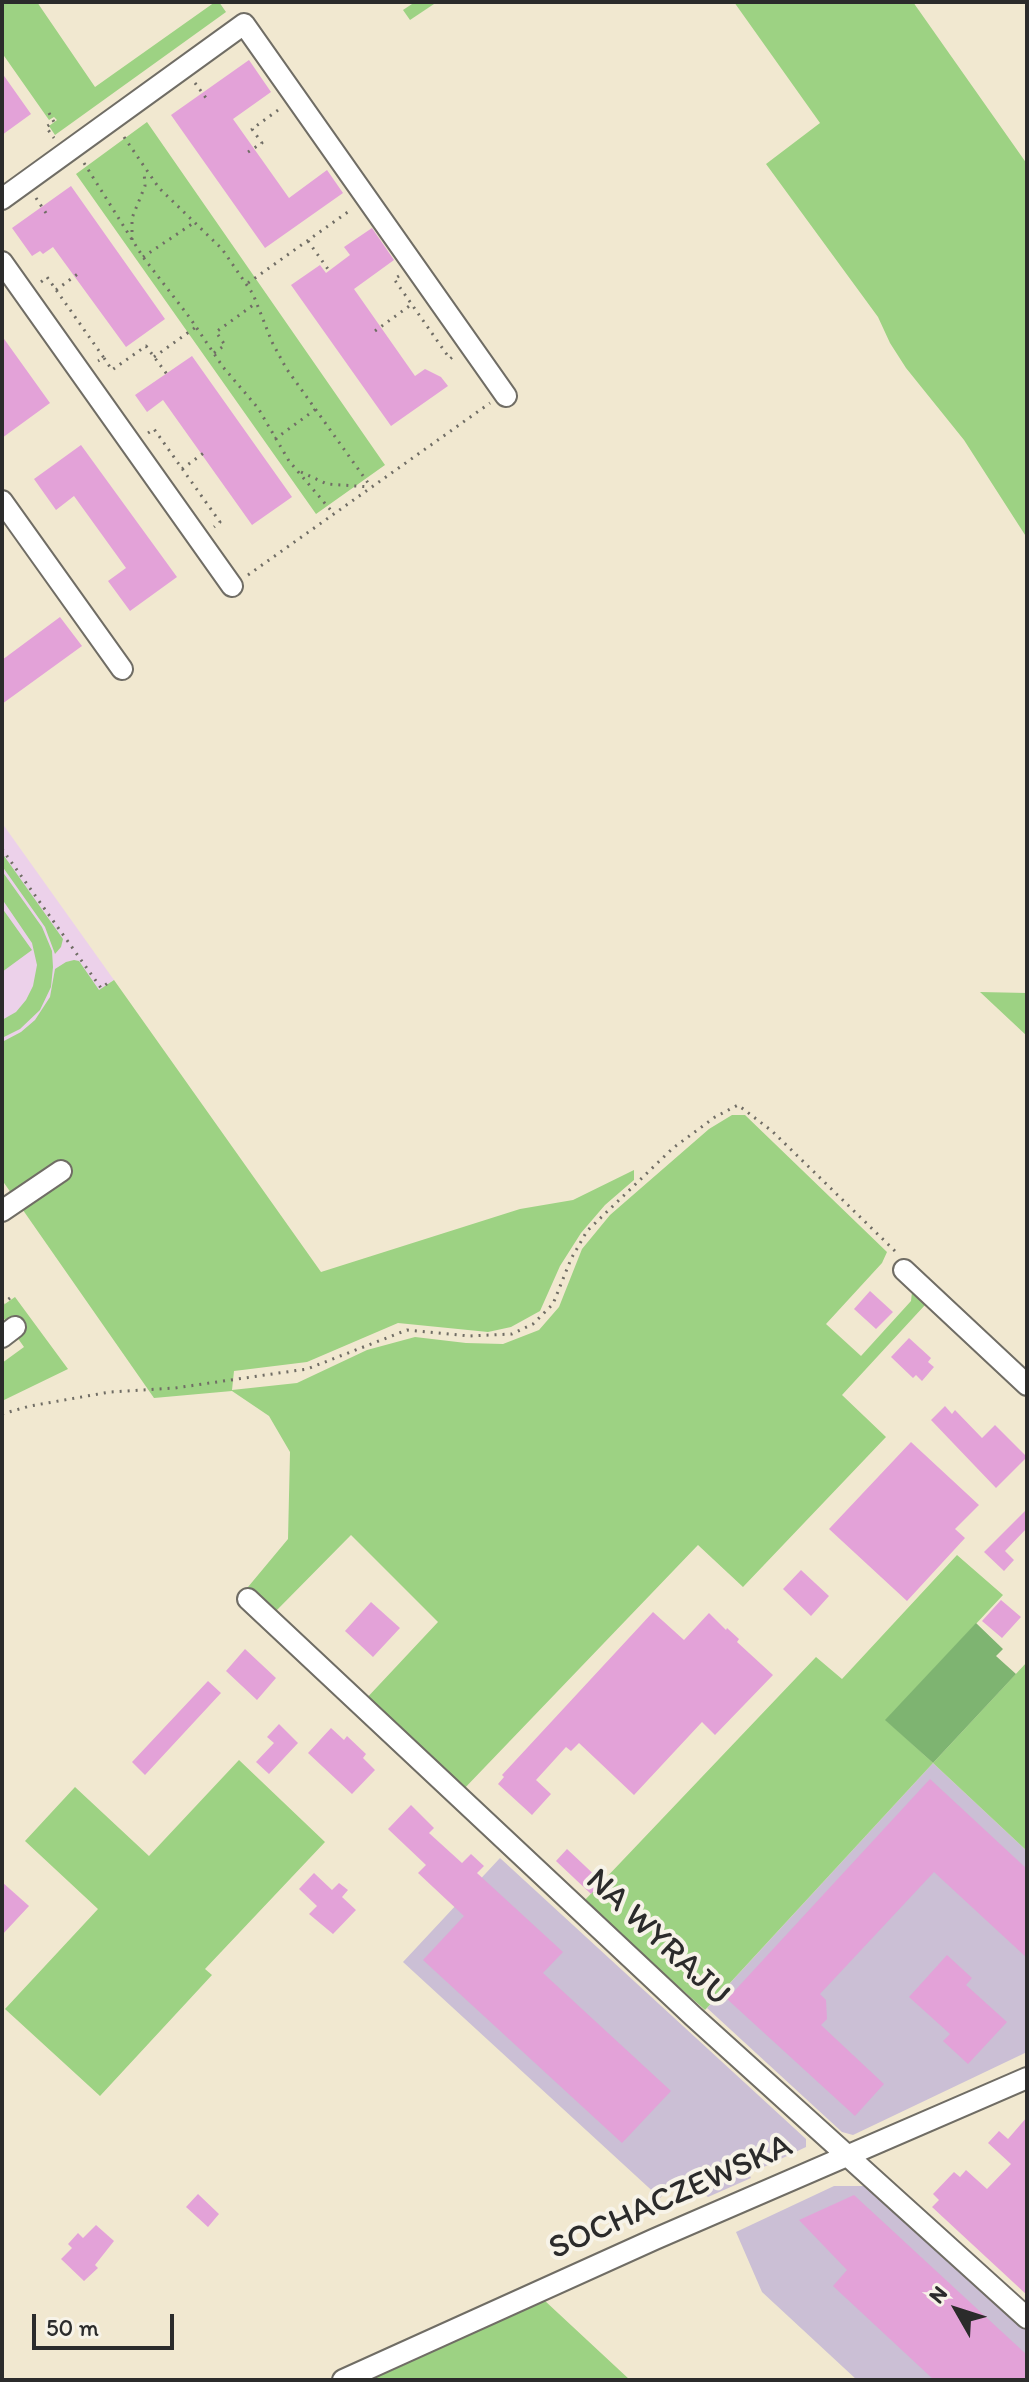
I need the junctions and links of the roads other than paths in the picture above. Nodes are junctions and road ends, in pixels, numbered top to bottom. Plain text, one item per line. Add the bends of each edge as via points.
1 (2, 199) edge
2 (2, 262) edge
3 (505, 394) road end
4 (2, 501) edge
5 (232, 586) road end
6 (122, 669) dead end
7 (61, 1171) dead end
8 (2, 1211) edge
9 (904, 1270) road end
10 (1027, 1385) edge
11 (248, 1599) dead end
12 (1027, 2078) edge
13 (848, 2155) junction
14 (1027, 2318) edge
15 (343, 2380) edge

1 - 3 street via 244,24
2 - 5 street
4 - 6 street
7 - 8 street
9 - 10 street
11 - 13 street, NA WYRAJU
12 - 13 street, SOCHACZEWSKA
13 - 14 street, NA WYRAJU
13 - 15 street, SOCHACZEWSKA

